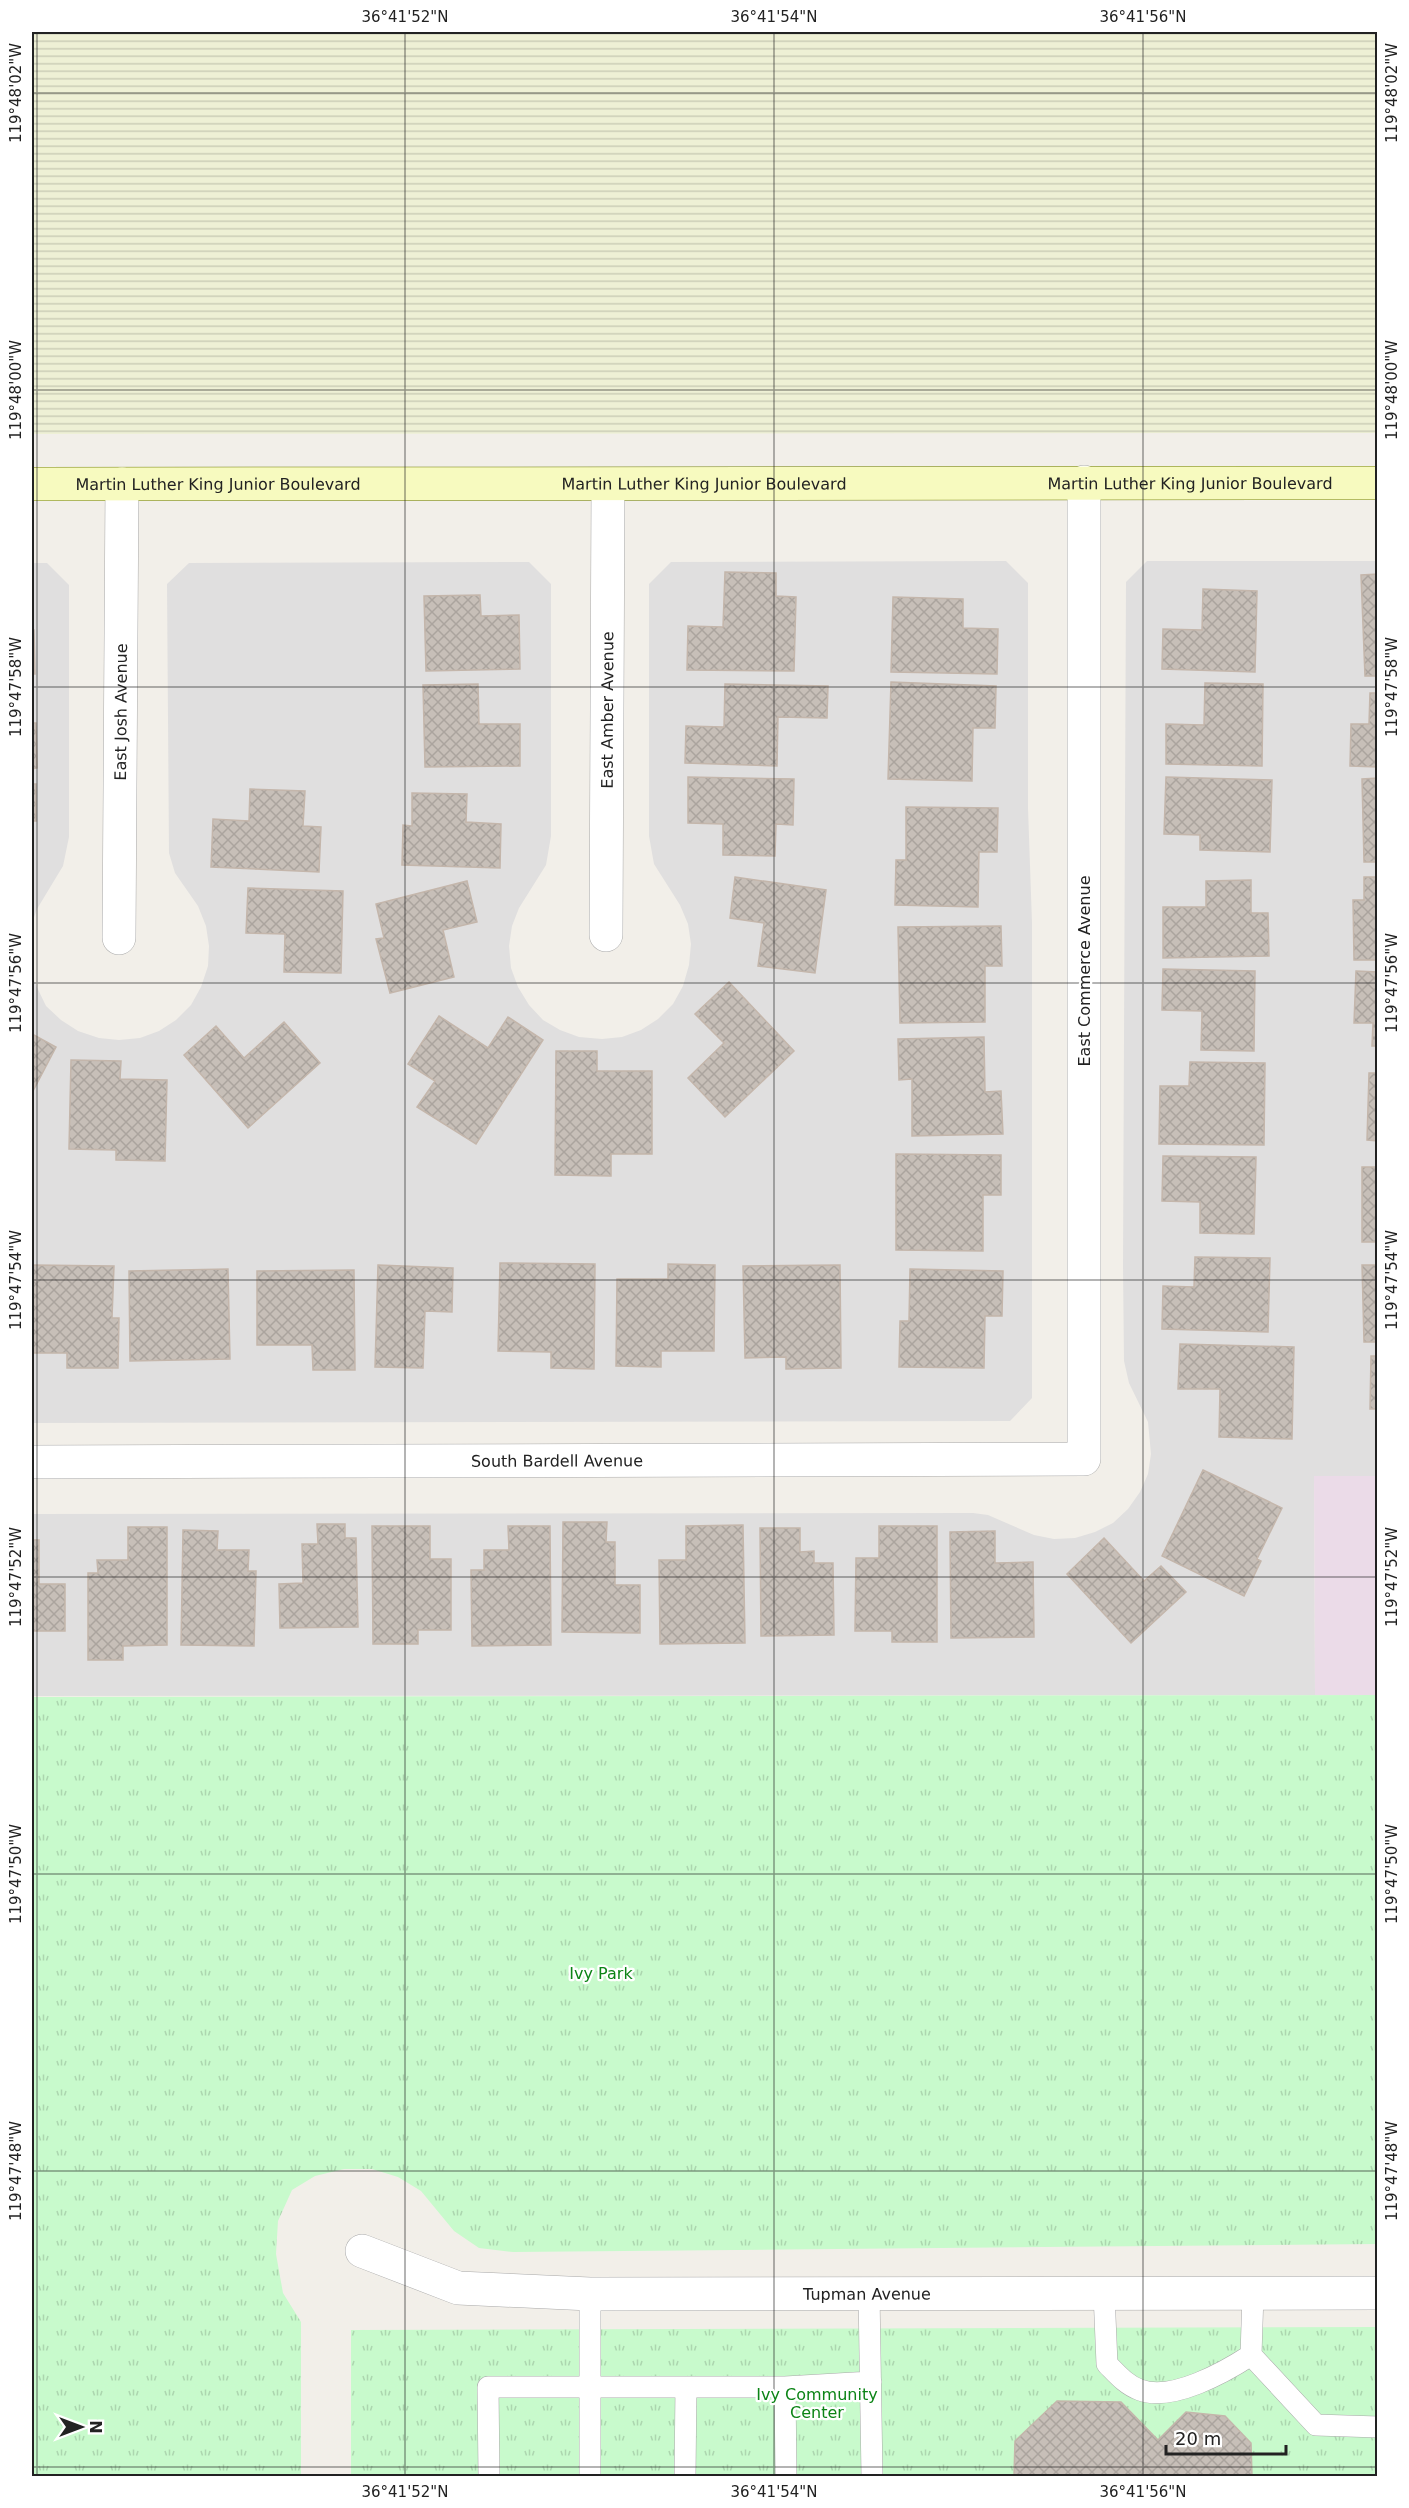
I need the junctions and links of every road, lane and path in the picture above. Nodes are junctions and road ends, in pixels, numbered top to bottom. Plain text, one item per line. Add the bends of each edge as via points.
1 (1084, 482) junction
2 (1377, 483) edge
3 (32, 484) edge
4 (122, 484) junction
5 (608, 485) junction
6 (606, 935) dead end
7 (119, 938) dead end
8 (1084, 1459) joint
9 (32, 1462) edge
10 (362, 2251) dead end
11 (869, 2293) junction
12 (1104, 2293) junction
13 (1377, 2293) edge
14 (590, 2294) junction
15 (1253, 2294) junction
16 (1251, 2355) junction
17 (871, 2382) junction
18 (591, 2387) junction
19 (686, 2387) junction
20 (785, 2387) junction
21 (1377, 2427) edge
22 (489, 2476) edge
23 (590, 2476) edge
24 (685, 2476) edge
25 (786, 2476) edge
26 (872, 2476) edge

1 - 2 street, Martin Luther King Junior Boulevard
1 - 5 street, Martin Luther King Junior Boulevard
1 - 8 street, East Commerce Avenue
3 - 4 street, Martin Luther King Junior Boulevard
4 - 5 street, Martin Luther King Junior Boulevard
4 - 7 street, East Josh Avenue
5 - 6 street, East Amber Avenue
8 - 9 street, South Bardell Avenue
10 - 14 street, Tupman Avenue via 458,2288
11 - 12 street, Tupman Avenue
11 - 14 street, Tupman Avenue
11 - 17 lane
12 - 15 street, Tupman Avenue
12 - 16 lane via 1107,2364 1141,2391 1173,2392 1225,2372
13 - 15 street, Tupman Avenue
14 - 18 lane
15 - 16 lane
16 - 21 lane via 1316,2425
17 - 20 lane
17 - 26 lane
18 - 19 lane
18 - 22 lane via 488,2387
18 - 23 lane
19 - 20 lane
19 - 24 lane
20 - 25 lane

